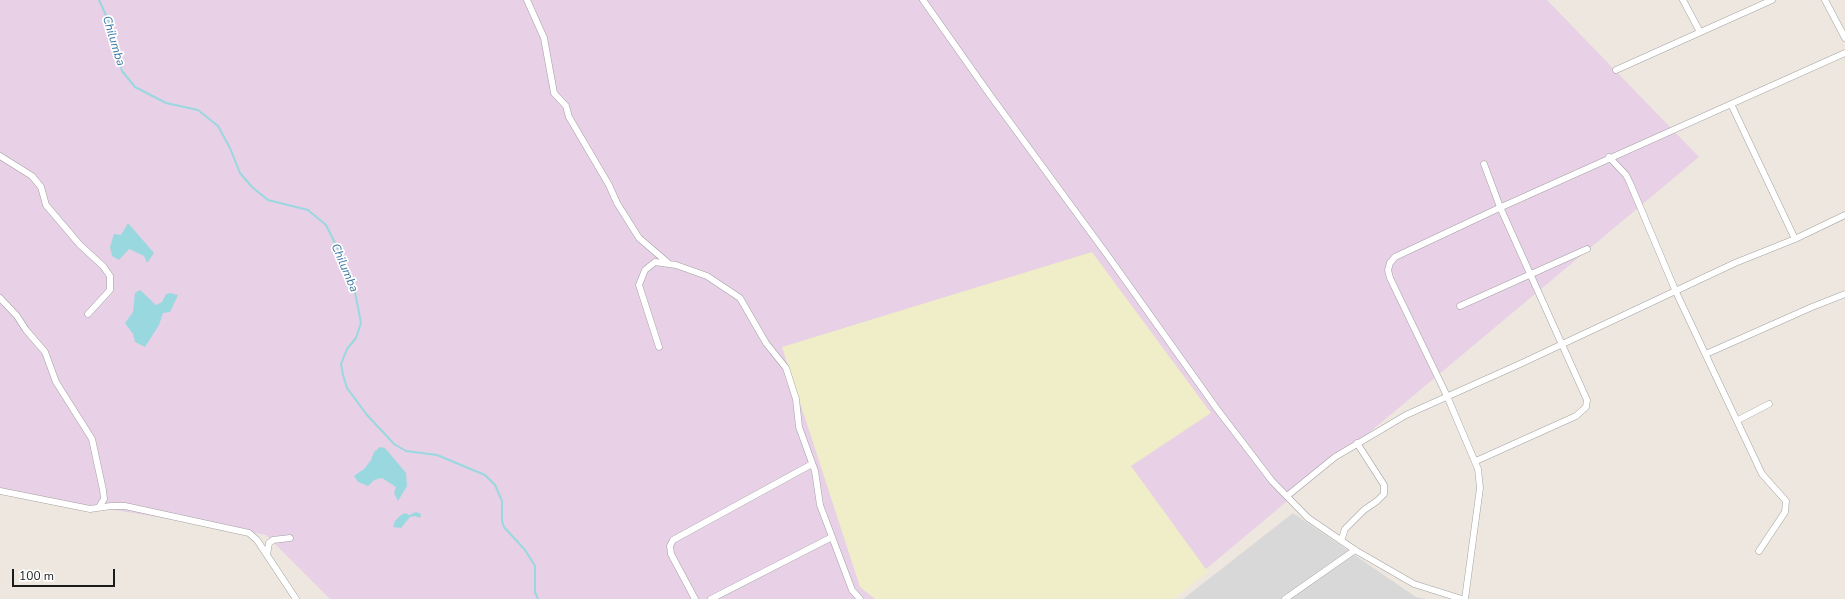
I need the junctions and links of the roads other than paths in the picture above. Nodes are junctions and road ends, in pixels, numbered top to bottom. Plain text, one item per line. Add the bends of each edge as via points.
1 (526, 0) edge
2 (923, 0) edge
3 (1683, 0) edge
4 (1772, 0) edge
5 (1825, 0) edge
6 (1700, 32) junction
7 (1845, 38) edge
8 (1845, 53) edge
9 (1616, 70) dead end
10 (1731, 104) junction
11 (0, 156) edge
12 (1609, 157) junction
13 (1484, 164) dead end
14 (1500, 207) junction
15 (1845, 215) edge
16 (1795, 239) junction
17 (1587, 249) dead end
18 (666, 262) junction
19 (1530, 274) junction
20 (1676, 292) junction
21 (1845, 294) edge
22 (0, 298) edge
23 (1460, 306) dead end
24 (88, 314) dead end
25 (1562, 343) junction
26 (659, 347) dead end
27 (1706, 354) junction
28 (1447, 396) junction
29 (1769, 404) dead end
30 (1738, 420) junction
31 (1357, 444) junction
32 (1476, 461) junction
33 (812, 464) junction
34 (0, 491) edge
35 (1287, 496) junction
36 (99, 507) junction
37 (832, 537) junction
38 (290, 538) dead end
39 (1341, 541) junction
40 (1355, 550) junction
41 (1759, 551) dead end
42 (267, 555) junction
43 (1438, 596) edge
44 (296, 599) edge
45 (695, 599) edge
46 (711, 599) edge
47 (860, 599) edge
48 (1284, 599) edge
49 (1462, 599) edge
50 (1465, 599) edge

1 - 18 street via 544,38 554,94 566,106 569,117 639,238
2 - 35 street via 1221,414 1260,466
3 - 6 street
4 - 6 street
5 - 7 street
6 - 9 street
8 - 10 street
10 - 12 street
10 - 16 street
11 - 24 street via 32,176 41,187 46,205 110,276 110,290
12 - 14 street
12 - 20 street via 1630,183
13 - 14 street
14 - 19 street
14 - 28 street via 1395,257 1388,270
15 - 16 street
16 - 20 street via 1735,263
17 - 19 street
18 - 26 street via 655,262 645,270 639,284
18 - 33 street via 706,276 740,298 766,343 786,368 796,399 799,428
19 - 23 street
19 - 25 street
20 - 25 street
20 - 27 street
21 - 27 street
22 - 36 street via 45,352 56,382 92,438 104,499
25 - 28 street
25 - 32 street via 1587,400 1583,412
27 - 30 street
28 - 31 street via 1406,414
28 - 32 street
29 - 30 street
30 - 41 street via 1762,474 1786,501 1785,512
31 - 35 street via 1335,457
31 - 39 street via 1384,485 1384,494 1345,529
32 - 50 street via 1480,488
33 - 37 street via 820,505
33 - 45 street via 673,540 670,546 671,554
34 - 36 street via 90,509
35 - 39 street via 1308,518
36 - 42 street via 125,506 248,533 257,540
37 - 46 street
37 - 47 street via 852,590
38 - 42 street via 273,540 269,543
39 - 40 street
40 - 43 street
40 - 48 street
42 - 44 street
43 - 49 street

